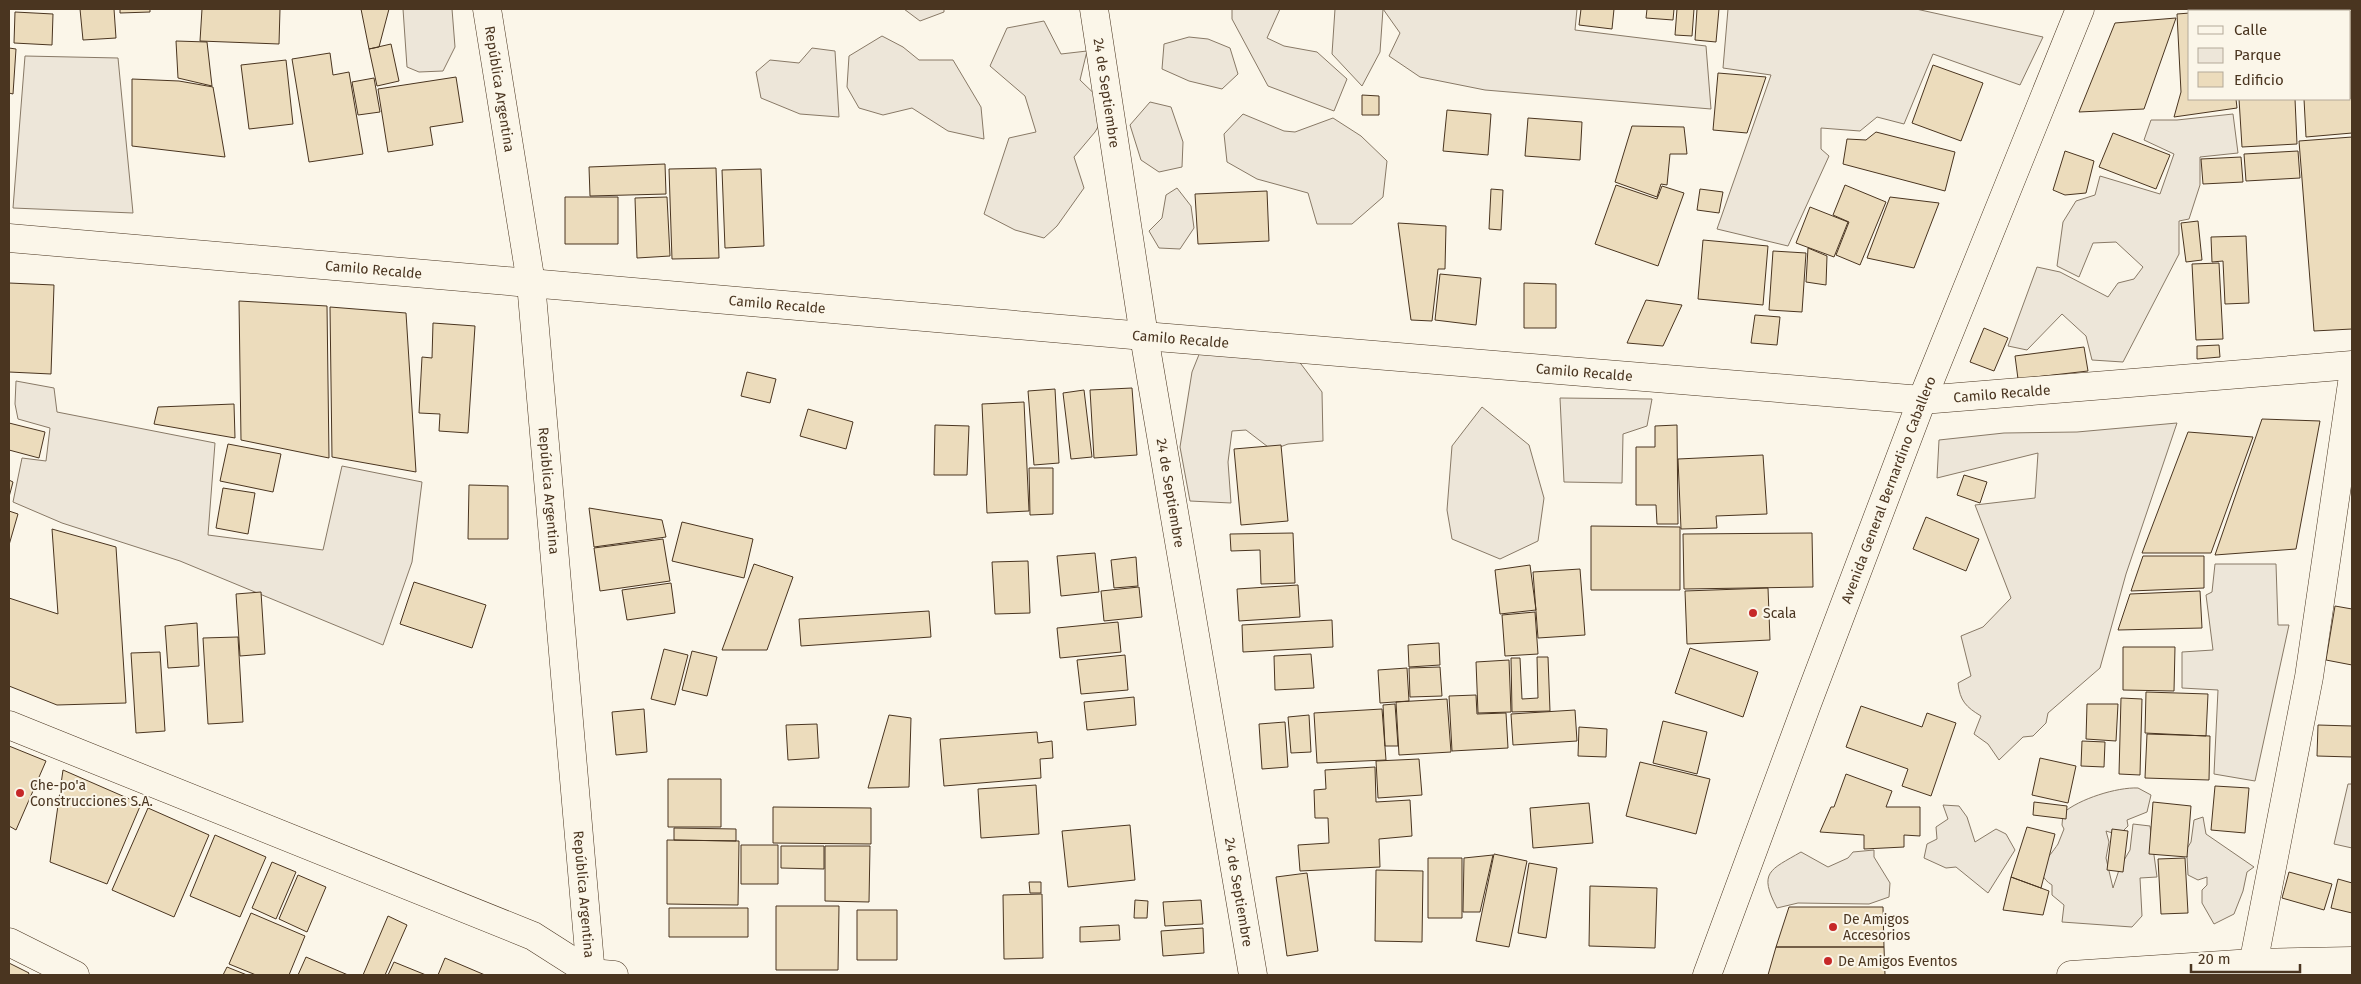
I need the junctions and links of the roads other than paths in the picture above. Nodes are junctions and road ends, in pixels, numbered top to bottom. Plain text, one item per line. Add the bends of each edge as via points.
1 (487, 9) edge
2 (1094, 9) edge
3 (2080, 9) edge
4 (9, 238) edge
5 (531, 283) junction
6 (1144, 336) junction
7 (2352, 365) edge
8 (2352, 383) edge
9 (1922, 400) junction
10 (9, 725) edge
11 (9, 942) edge
12 (2352, 961) edge
13 (2252, 969) edge
14 (75, 975) edge
15 (599, 975) edge
16 (1253, 975) edge
17 (1707, 975) edge
18 (2071, 975) edge

1 - 5 street, República Argentina
2 - 6 street, 24 de Septiembre
3 - 9 street, Avenida General Bernardino Caballero
4 - 5 street, Camilo Recalde
5 - 6 street, Camilo Recalde
5 - 15 street, República Argentina
6 - 9 street, Camilo Recalde
6 - 16 street, 24 de Septiembre
7 - 9 street, Camilo Recalde
8 - 13 street via 2309,677
9 - 17 street, Avenida General Bernardino Caballero
10 - 15 street via 533,936
11 - 14 street
12 - 13 street
13 - 18 street

